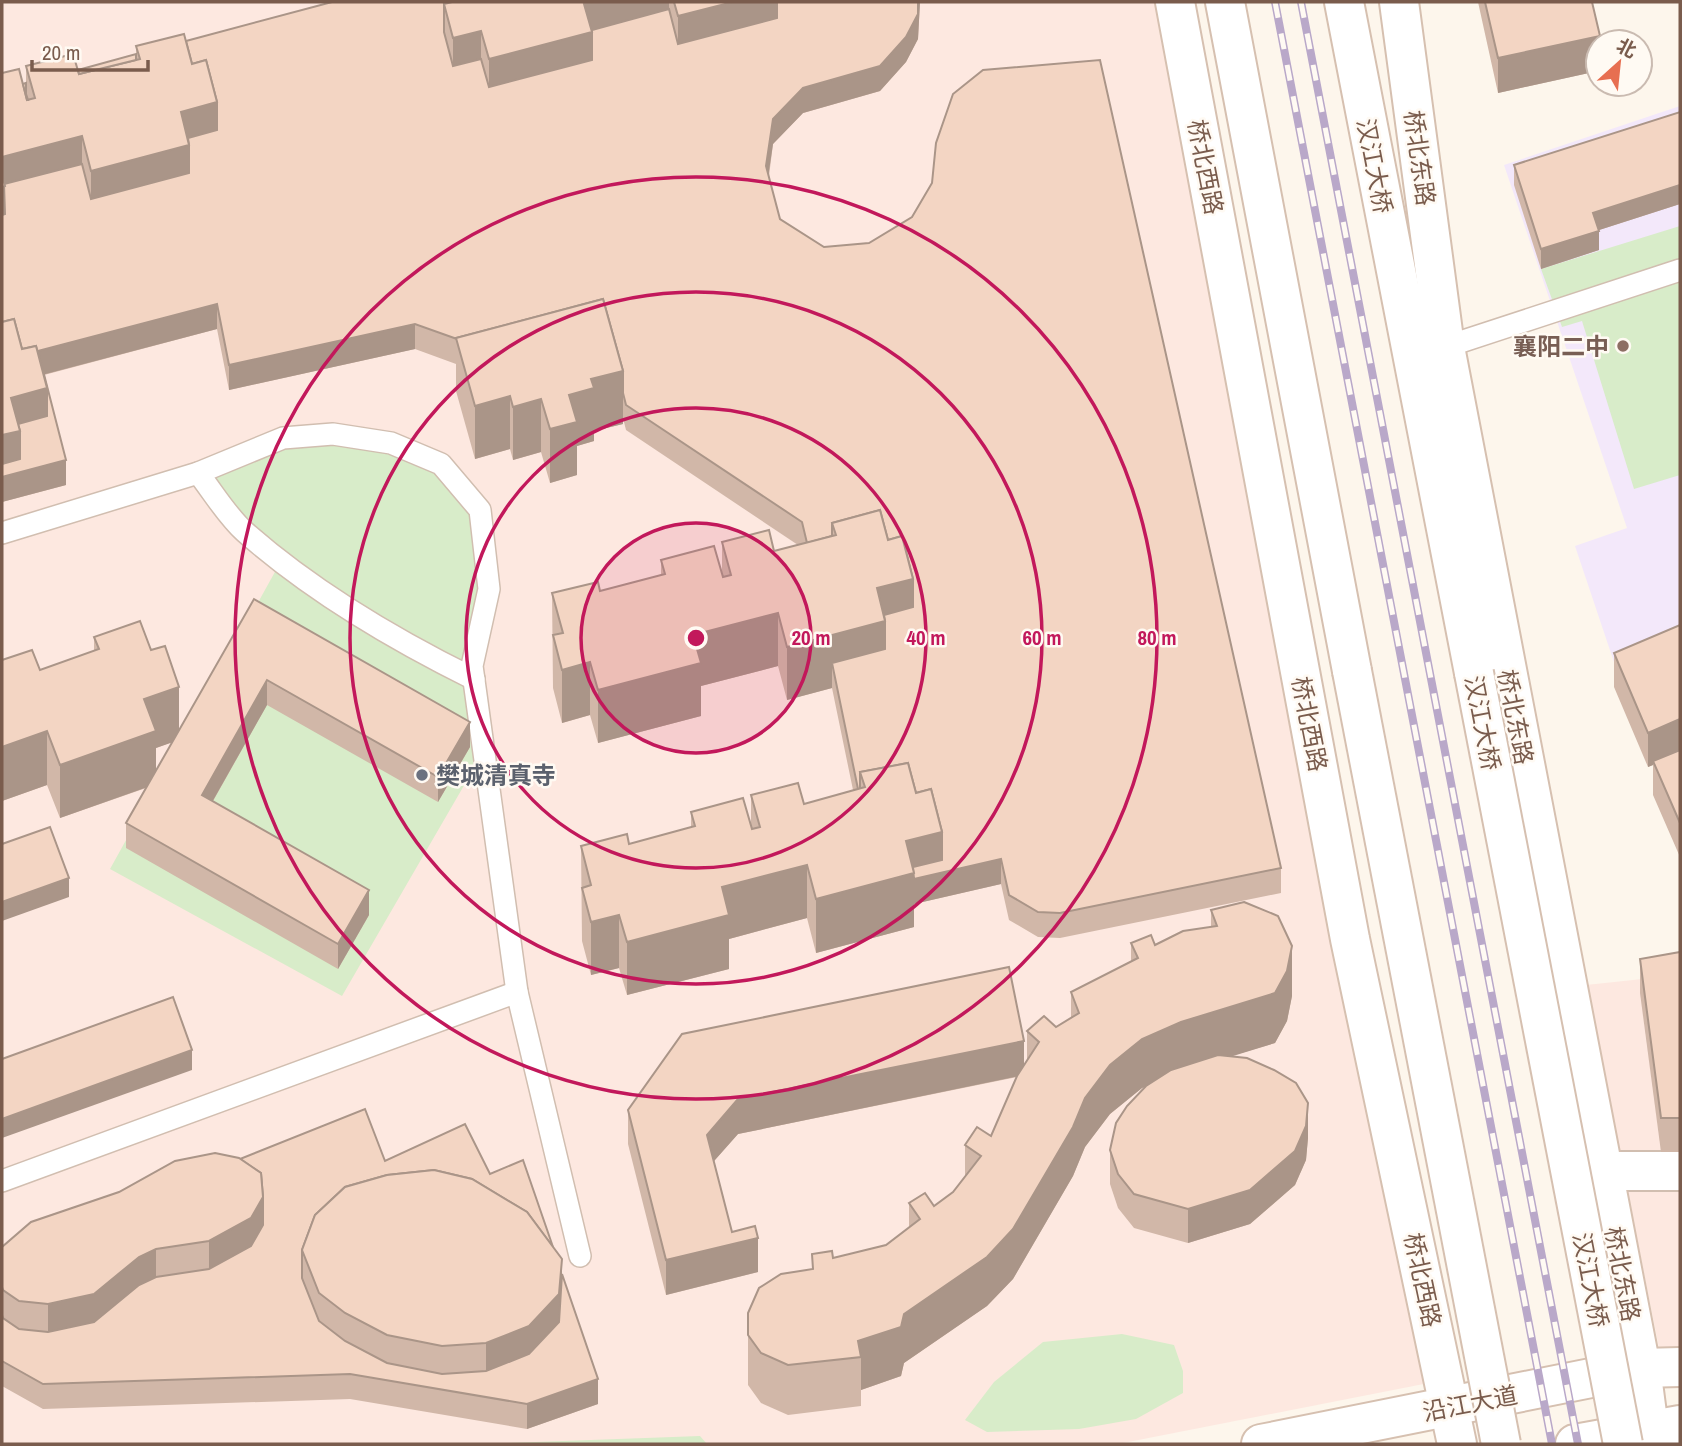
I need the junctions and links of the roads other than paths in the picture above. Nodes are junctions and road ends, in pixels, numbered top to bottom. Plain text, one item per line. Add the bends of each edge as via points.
1 (1175, 2) edge
2 (1225, 2) edge
3 (1344, 2) edge
4 (1399, 2) edge
5 (1680, 270) edge
6 (1445, 347) junction
7 (198, 473) junction
8 (2, 533) edge
9 (474, 679) junction
10 (517, 992) junction
11 (1603, 1171) junction
12 (1680, 1171) edge
13 (2, 1181) edge
14 (580, 1256) dead end
15 (1680, 1367) edge
16 (1641, 1368) junction
17 (1450, 1406) junction
18 (1651, 1433) edge
19 (1261, 1444) edge
20 (1457, 1444) edge
21 (1501, 1444) edge
22 (1574, 1444) edge

1 - 17 main road, 桥北西路 via 1350,939
2 - 21 main road, bridge
3 - 18 main road, 汉江大桥, bridge
4 - 6 main road, 桥北东路
5 - 6 lane
6 - 11 main road, 桥北东路
7 - 8 lane
7 - 9 lane via 243,530 316,587 405,645
7 - 9 lane via 283,438 333,434 391,443 441,464 480,510 489,589 472,666
9 - 10 lane
10 - 13 lane
10 - 14 lane
11 - 12 main road
11 - 16 main road, 桥北东路
15 - 16 main road, 沿江大道
16 - 17 main road, 沿江大道
16 - 18 main road, 桥北东路
17 - 19 main road, 沿江大道
17 - 20 main road, 桥北西路
18 - 22 main road

